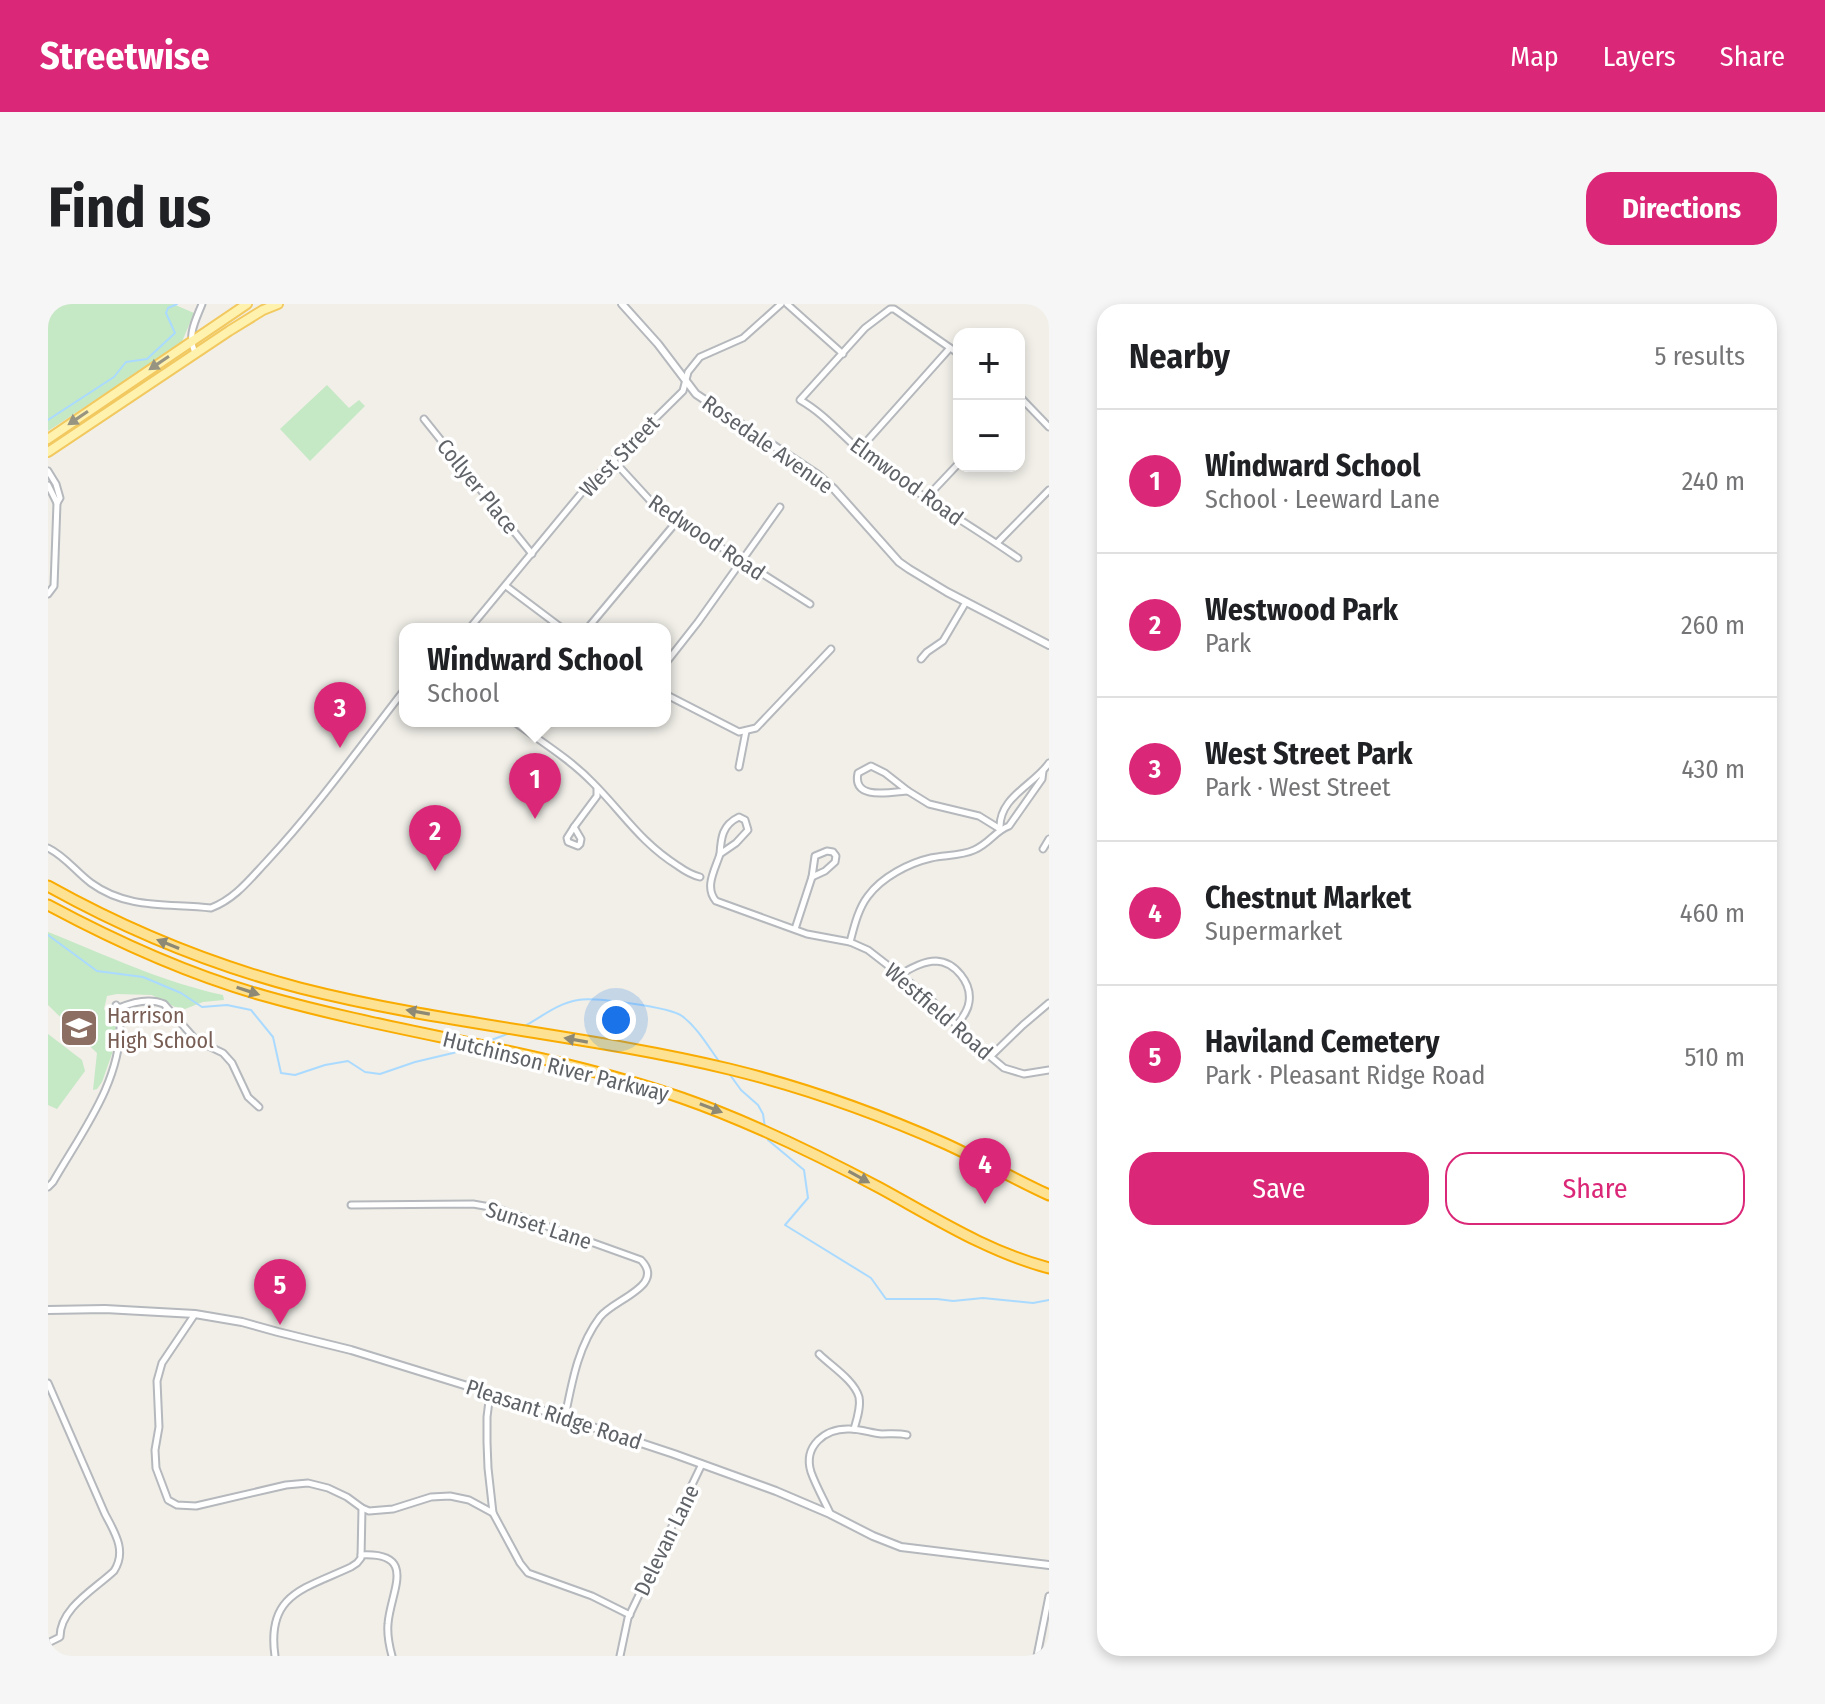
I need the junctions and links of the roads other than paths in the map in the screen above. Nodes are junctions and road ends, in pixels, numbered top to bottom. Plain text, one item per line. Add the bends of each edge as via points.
1 (202, 304) edge
2 (247, 304) edge
3 (278, 304) edge
4 (623, 304) edge
5 (781, 304) edge
6 (787, 304) edge
7 (191, 342) junction
8 (950, 348) junction
9 (953, 350) edge
10 (195, 353) junction
11 (843, 354) junction
12 (686, 382) junction
13 (1023, 400) edge
14 (424, 419) dead end
15 (1049, 427) edge
16 (48, 439) edge
17 (859, 450) junction
18 (48, 452) edge
19 (613, 460) junction
20 (953, 469) edge
21 (48, 471) edge
22 (48, 485) edge
23 (1049, 490) edge
24 (926, 498) junction
25 (57, 503) junction
26 (780, 507) dead end
27 (678, 520) junction
28 (997, 543) junction
29 (532, 554) junction
30 (1018, 558) dead end
31 (742, 561) junction
32 (506, 586) junction
33 (48, 594) edge
34 (966, 602) junction
35 (810, 604) dead end
36 (474, 623) edge
37 (555, 623) edge
38 (592, 623) edge
39 (1049, 645) edge
40 (831, 649) dead end
41 (671, 656) edge
42 (921, 659) dead end
43 (399, 697) edge
44 (671, 697) edge
45 (521, 727) edge
46 (746, 731) junction
47 (1049, 763) edge
48 (739, 767) dead end
49 (1043, 771) junction
50 (597, 789) junction
51 (908, 791) junction
52 (574, 827) dead end
53 (1000, 829) junction
54 (1049, 839) edge
55 (48, 848) edge
56 (1043, 849) dead end
57 (720, 854) junction
58 (700, 877) dead end
59 (812, 877) junction
60 (48, 886) edge
61 (48, 908) edge
62 (795, 929) junction
63 (850, 942) junction
64 (899, 975) junction
65 (1049, 1003) edge
66 (957, 1025) junction
67 (991, 1056) junction
68 (1049, 1070) edge
69 (259, 1107) dead end
70 (48, 1187) edge
71 (1049, 1195) edge
72 (351, 1205) dead end
73 (1049, 1268) edge
74 (48, 1310) edge
75 (195, 1314) junction
76 (819, 1354) dead end
77 (48, 1383) edge
78 (490, 1393) junction
79 (565, 1417) junction
80 (854, 1429) junction
81 (907, 1435) dead end
82 (702, 1464) junction
83 (362, 1508) junction
84 (493, 1513) junction
85 (830, 1514) junction
86 (361, 1555) junction
87 (1049, 1565) edge
88 (1049, 1596) edge
89 (630, 1615) junction
90 (48, 1643) edge
91 (275, 1656) edge
92 (392, 1656) edge
93 (620, 1656) edge
94 (1037, 1656) edge

1 - 7 street
2 - 7 main road
3 - 10 main road
4 - 12 street, Rosedale Avenue
5 - 12 street, West Street via 743,338 700,357
6 - 11 street
7 - 10 street
7 -> 16 main road
8 - 9 street
8 - 11 street via 888,309
8 - 17 street
10 - 18 main road
11 - 17 street, Elmwood Road via 800,400
12 - 19 street, West Street
12 - 34 street, Rosedale Avenue via 696,394 818,475 899,562
13 - 15 street
14 - 29 street, Collyer Place
17 - 24 street, Elmwood Road
19 - 27 street, Redwood Road via 657,508
19 - 29 street, West Street
20 - 24 street
21 - 25 street via 60,498
22 - 25 street
23 - 28 street
24 - 28 street, Elmwood Road
25 - 33 street via 54,586
26 - 31 street
27 - 31 street, Redwood Road
27 - 38 street
28 - 30 street, Elmwood Road
29 - 32 street, West Street
31 - 35 street, Redwood Road
31 - 41 street
32 - 36 street, West Street
32 - 37 street
34 - 39 street, Rosedale Avenue
34 - 42 street via 943,641
40 - 46 street via 756,728
43 - 55 street via 302,823 231,897 211,908 132,903 92,884
44 - 46 street
45 - 50 street
46 - 48 street
47 - 49 street
49 - 53 street via 1009,826
49 - 53 street via 1008,803
50 - 52 street
50 - 58 street via 643,840
51 - 51 street via 862,790 858,773 875,767
51 - 53 street
53 - 63 street via 974,850 924,860 883,881 868,896
54 - 56 street
57 - 57 street via 725,828 739,817 745,820 745,836
57 - 62 street, Westfield Road via 709,892 716,901
59 - 59 street via 815,856 833,852 833,865
59 - 62 street
71 -> 60 highway, Hutchinson River Parkway via 873,1113 745,1073 341,997 248,973 146,934
61 -> 73 highway, Hutchinson River Parkway via 191,972 265,996 640,1084 790,1142 968,1237
62 - 63 street, Westfield Road
63 - 64 street, Westfield Road
64 - 66 street, Westfield Road
64 - 66 street via 934,961 955,969 969,991
65 - 67 street
66 - 67 street, Westfield Road
67 - 68 street, Westfield Road via 1017,1073
69 - 70 street via 223,1053 196,1040 164,1004 118,1006 120,1045 109,1082
72 - 79 street, Sunset Lane via 496,1208 641,1260 648,1267 645,1282 601,1315 578,1358
74 - 75 street, Pleasant Ridge Road
75 - 78 street, Pleasant Ridge Road via 351,1350
75 - 83 street via 162,1363 157,1381 156,1468 168,1500 196,1506 308,1483
76 - 80 street via 859,1396
77 - 90 street via 120,1550 114,1571 88,1592 63,1621 60,1637
78 - 79 street, Pleasant Ridge Road
78 - 84 street via 487,1442
79 - 82 street, Pleasant Ridge Road
80 - 81 street
80 - 85 street via 824,1434 812,1449 811,1471
82 - 85 street, Pleasant Ridge Road
82 - 89 street, Delevan Lane
83 - 84 street via 393,1509 450,1496
83 - 86 street
84 - 89 street via 528,1573
85 - 87 street, Pleasant Ridge Road via 901,1547
86 - 91 street via 351,1567 283,1605 274,1625
86 - 92 street via 387,1557 394,1565 388,1622
88 - 94 street
89 - 93 street, Delevan Lane

